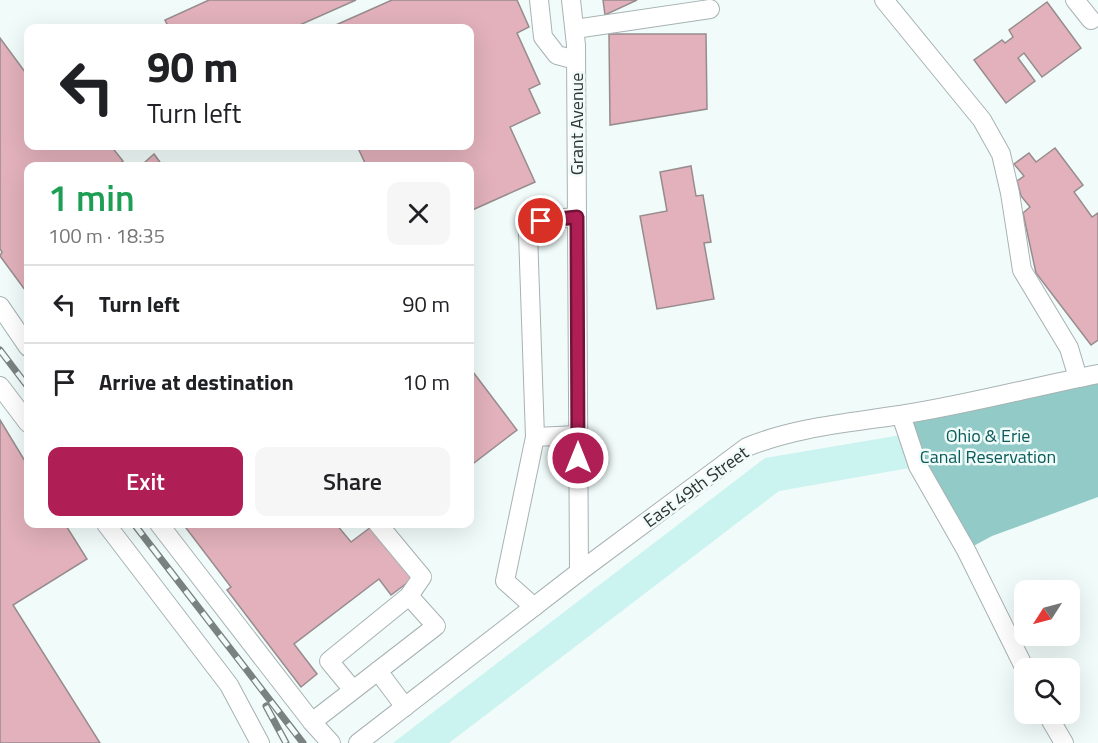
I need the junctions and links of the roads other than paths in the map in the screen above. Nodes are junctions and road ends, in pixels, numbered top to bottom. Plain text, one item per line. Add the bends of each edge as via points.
1 (539, 0) edge
2 (571, 0) edge
3 (884, 0) edge
4 (1075, 0) edge
5 (710, 9) dead end
6 (1096, 22) edge
7 (575, 29) junction
8 (576, 60) junction
9 (577, 217) junction
10 (0, 306) edge
11 (24, 340) edge
12 (1098, 374) edge
13 (1078, 378) junction
14 (0, 386) edge
15 (901, 415) junction
16 (24, 418) edge
17 (578, 435) junction
18 (535, 437) junction
19 (109, 528) edge
20 (162, 528) edge
21 (381, 528) edge
22 (579, 572) junction
23 (409, 596) junction
24 (534, 607) junction
25 (1020, 658) edge
26 (378, 671) junction
27 (353, 690) junction
28 (405, 707) junction
29 (312, 722) junction
30 (1053, 724) edge
31 (260, 743) edge
32 (331, 743) edge
33 (358, 743) edge
34 (1064, 743) edge

1 - 8 street via 543,37 557,55
2 - 7 street, Grant Avenue
3 - 13 street via 982,120 1001,154 1022,270 1069,348
4 - 6 street
5 - 7 street
7 - 8 street, Grant Avenue
8 - 9 street, Grant Avenue
9 - 17 street, Grant Avenue
9 - 18 street via 541,221 528,233
10 - 11 street
12 - 13 street, East 49th Street
13 - 15 street, East 49th Street
14 - 16 street
15 - 22 street, East 49th Street via 775,436 747,447
15 - 25 street via 918,466 966,550
17 - 18 street
17 - 22 street, Grant Avenue
18 - 24 street via 505,581
19 - 31 street via 229,685
20 - 29 street
21 - 23 street via 422,577
22 - 24 street, East 49th Street
23 - 26 street via 436,626
23 - 27 street via 329,661
24 - 28 street, East 49th Street
26 - 27 street
26 - 28 street
27 - 29 street
28 - 33 street, East 49th Street
29 - 32 street
30 - 34 street

